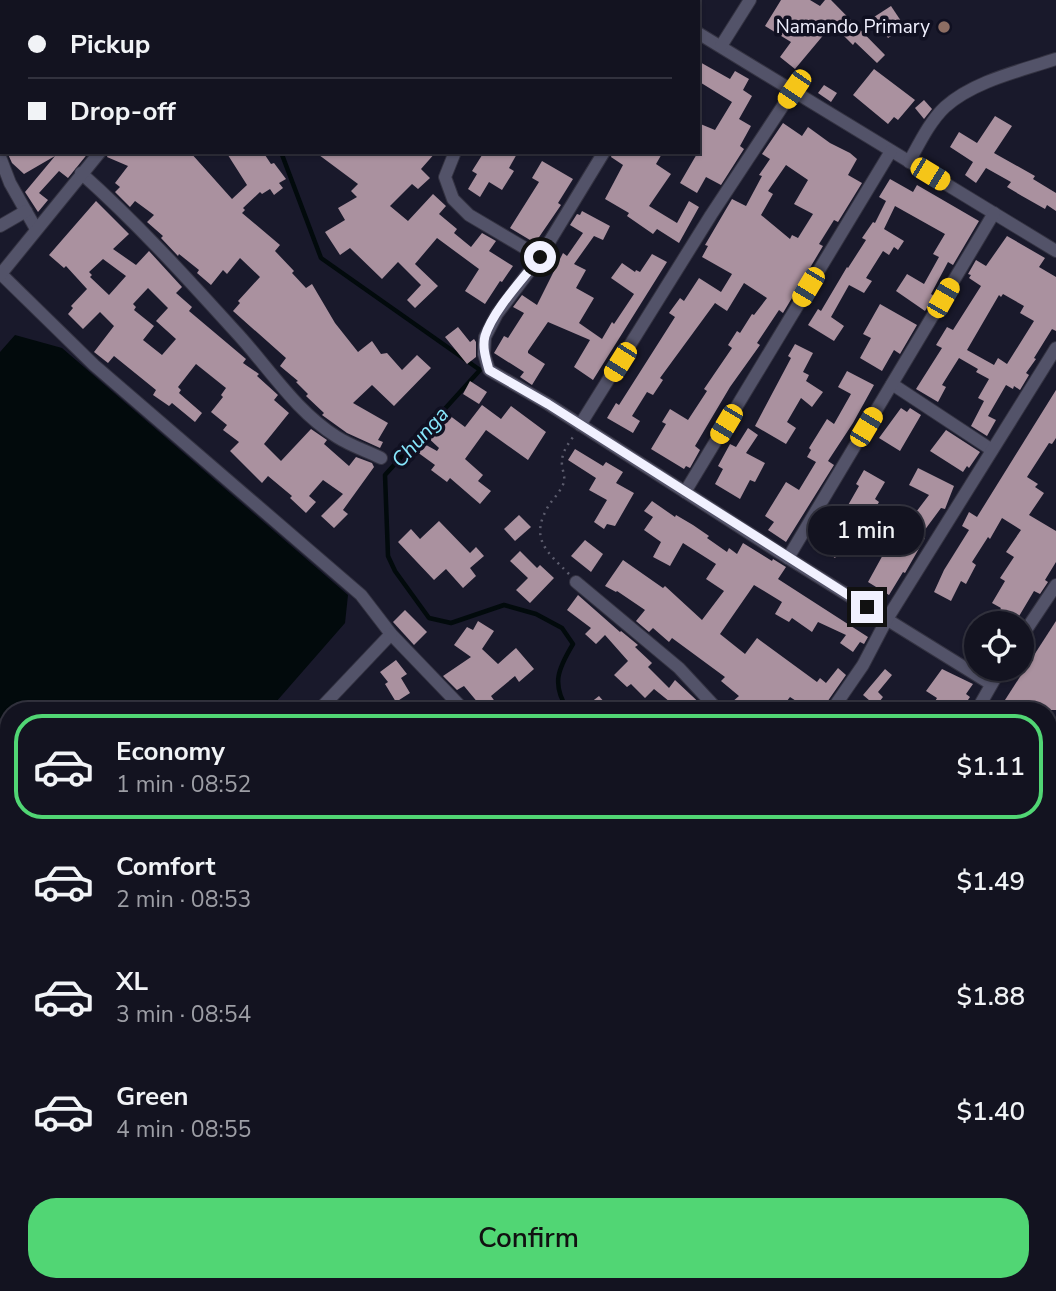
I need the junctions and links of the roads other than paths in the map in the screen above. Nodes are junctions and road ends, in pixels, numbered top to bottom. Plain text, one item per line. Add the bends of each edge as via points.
1 (750, 0) edge
2 (700, 34) edge
3 (721, 46) junction
4 (1056, 59) edge
5 (794, 89) junction
6 (891, 150) junction
7 (98, 154) edge
8 (454, 154) edge
9 (603, 154) edge
10 (0, 157) edge
11 (909, 162) junction
12 (81, 173) junction
13 (26, 211) junction
14 (994, 213) junction
15 (0, 226) edge
16 (36, 229) junction
17 (1056, 251) edge
18 (540, 257) junction
19 (0, 274) edge
20 (1056, 348) edge
21 (892, 384) junction
22 (580, 425) junction
23 (992, 450) junction
24 (381, 458) dead end
25 (685, 492) junction
26 (788, 558) junction
27 (576, 582) road end
28 (1056, 584) edge
29 (1034, 618) edge
30 (887, 619) junction
31 (391, 634) junction
32 (993, 681) edge
33 (991, 684) junction
34 (327, 702) edge
35 (456, 702) edge
36 (711, 702) edge
37 (838, 702) edge
38 (981, 702) edge

1 - 3 street
2 - 3 street
3 - 5 street
4 - 11 street via 973,88 945,107
5 - 6 street
5 - 22 street
6 - 11 street
6 - 25 street
7 - 12 street
8 - 18 street via 446,177 453,199 469,215
9 - 18 street
10 - 13 street
11 - 14 street
12 - 16 street
12 - 24 street via 129,216 245,341 280,387 340,439
13 - 15 street
13 - 16 street
14 - 17 street
14 - 21 street
16 - 19 street
18 - 22 street via 497,314 485,337 484,354 489,370
19 - 31 street via 65,338 361,595
20 - 23 street
21 - 23 street
21 - 26 street
22 - 25 street
23 - 30 street
25 - 26 street
26 - 30 street
27 - 36 street via 679,667
28 - 29 street
30 - 33 street
30 - 37 street
31 - 34 street
31 - 35 street
32 - 33 street
33 - 38 street

